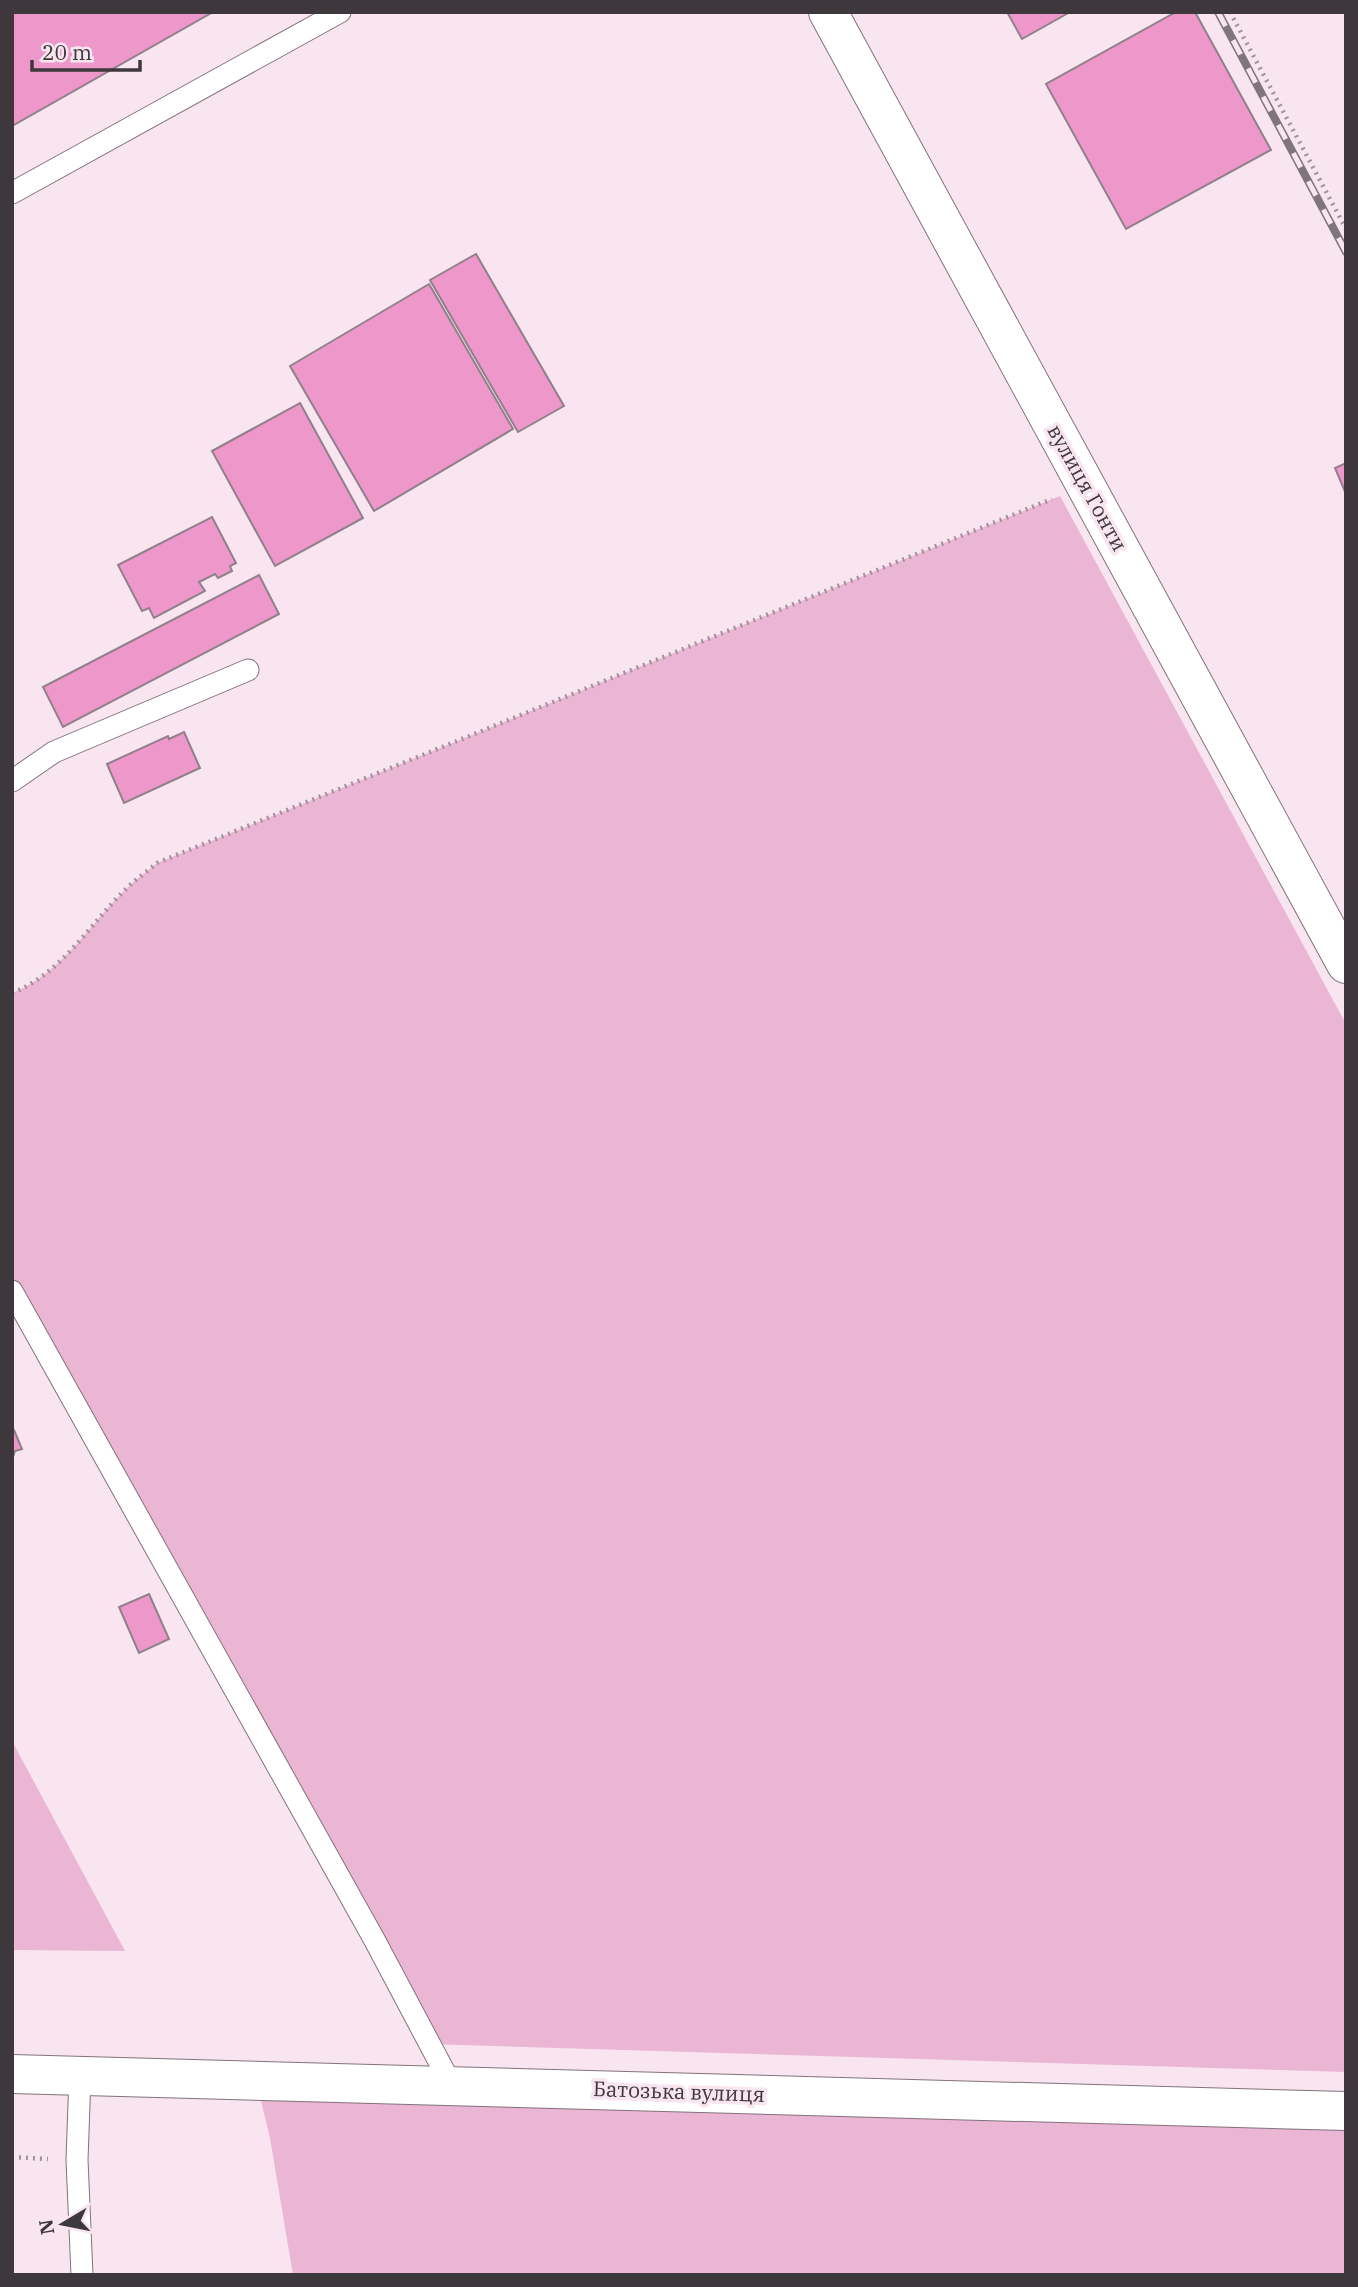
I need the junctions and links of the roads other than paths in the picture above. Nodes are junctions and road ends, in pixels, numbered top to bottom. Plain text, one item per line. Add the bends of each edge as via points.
1 (340, 12) edge
2 (828, 12) edge
3 (12, 193) edge
4 (248, 670) dead end
5 (12, 781) edge
6 (1346, 964) edge
7 (12, 1290) edge
8 (12, 2074) edge
9 (80, 2076) junction
10 (452, 2086) junction
11 (1346, 2111) edge
12 (82, 2275) edge

1 - 3 lane
2 - 6 street, вулиця Гонти
4 - 5 lane via 54,752
7 - 10 lane
8 - 9 street, Батозька вулиця
9 - 10 street, Батозька вулиця
9 - 12 lane via 77,2160
10 - 11 street, Батозька вулиця

